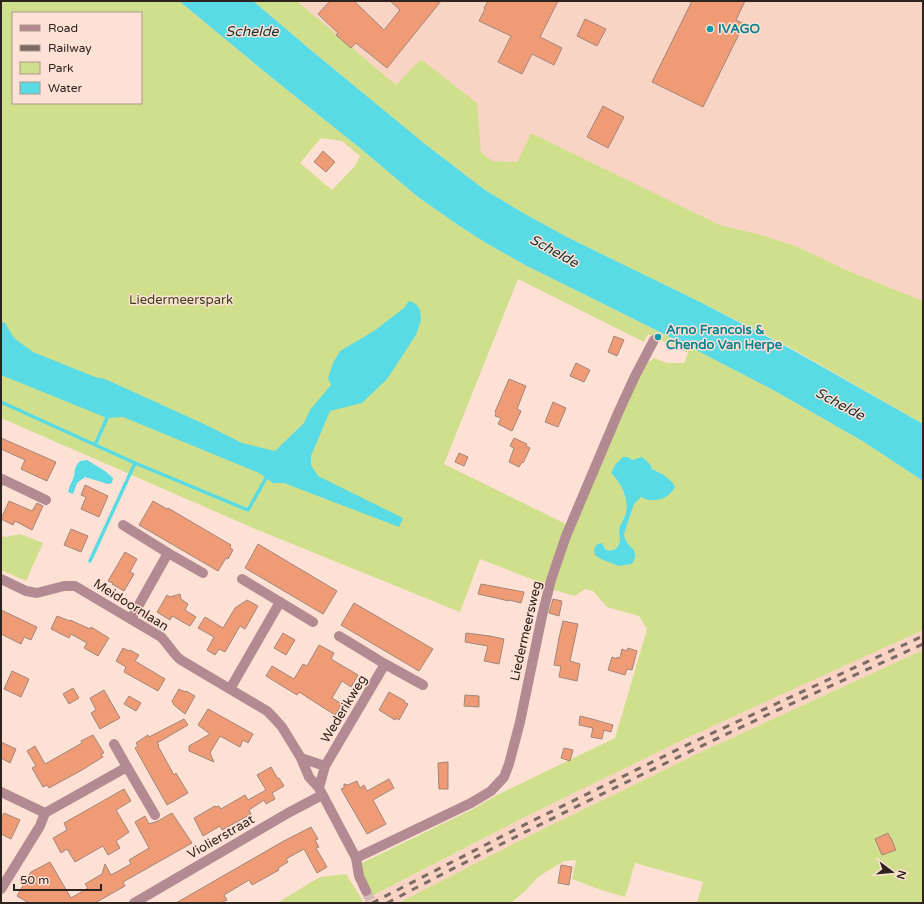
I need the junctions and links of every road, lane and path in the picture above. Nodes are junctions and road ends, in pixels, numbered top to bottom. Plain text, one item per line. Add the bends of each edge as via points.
1 (654, 340) dead end
2 (1, 480) edge
3 (46, 500) dead end
4 (123, 525) dead end
5 (168, 552) junction
6 (203, 572) dead end
7 (1, 579) edge
8 (242, 579) dead end
9 (280, 602) junction
10 (131, 619) junction
11 (313, 622) dead end
12 (339, 636) dead end
13 (385, 664) junction
14 (422, 685) dead end
15 (230, 689) junction
16 (114, 744) dead end
17 (301, 758) junction
18 (325, 766) junction
19 (126, 767) junction
20 (1, 792) edge
21 (320, 792) junction
22 (45, 813) junction
23 (155, 815) dead end
24 (356, 858) junction
25 (1, 889) edge
26 (366, 891) tunnel mouth
27 (134, 903) edge

1 - 24 street, Liedermeersweg via 618,413 566,536 551,580 520,722 504,777 491,791 471,803
2 - 3 street
4 - 5 street
5 - 6 street
5 - 10 street
7 - 10 street, Meidoornlaan via 26,591 37,593 75,586
8 - 9 street
9 - 11 street
9 - 15 street
10 - 15 street, Meidoornlaan via 161,637 181,660
12 - 13 street
13 - 14 street
13 - 18 street, Wederikweg
15 - 17 street, Meidoornlaan via 267,711 282,728
16 - 19 street
17 - 18 street
17 - 21 street, Meidoornlaan via 309,777
18 - 21 street
19 - 22 street
19 - 23 street
20 - 22 street
21 - 24 street, Meidoornlaan
21 - 27 street, Violierstraat
22 - 25 street via 40,826
24 - 26 street, Meidoornlaan via 359,876

